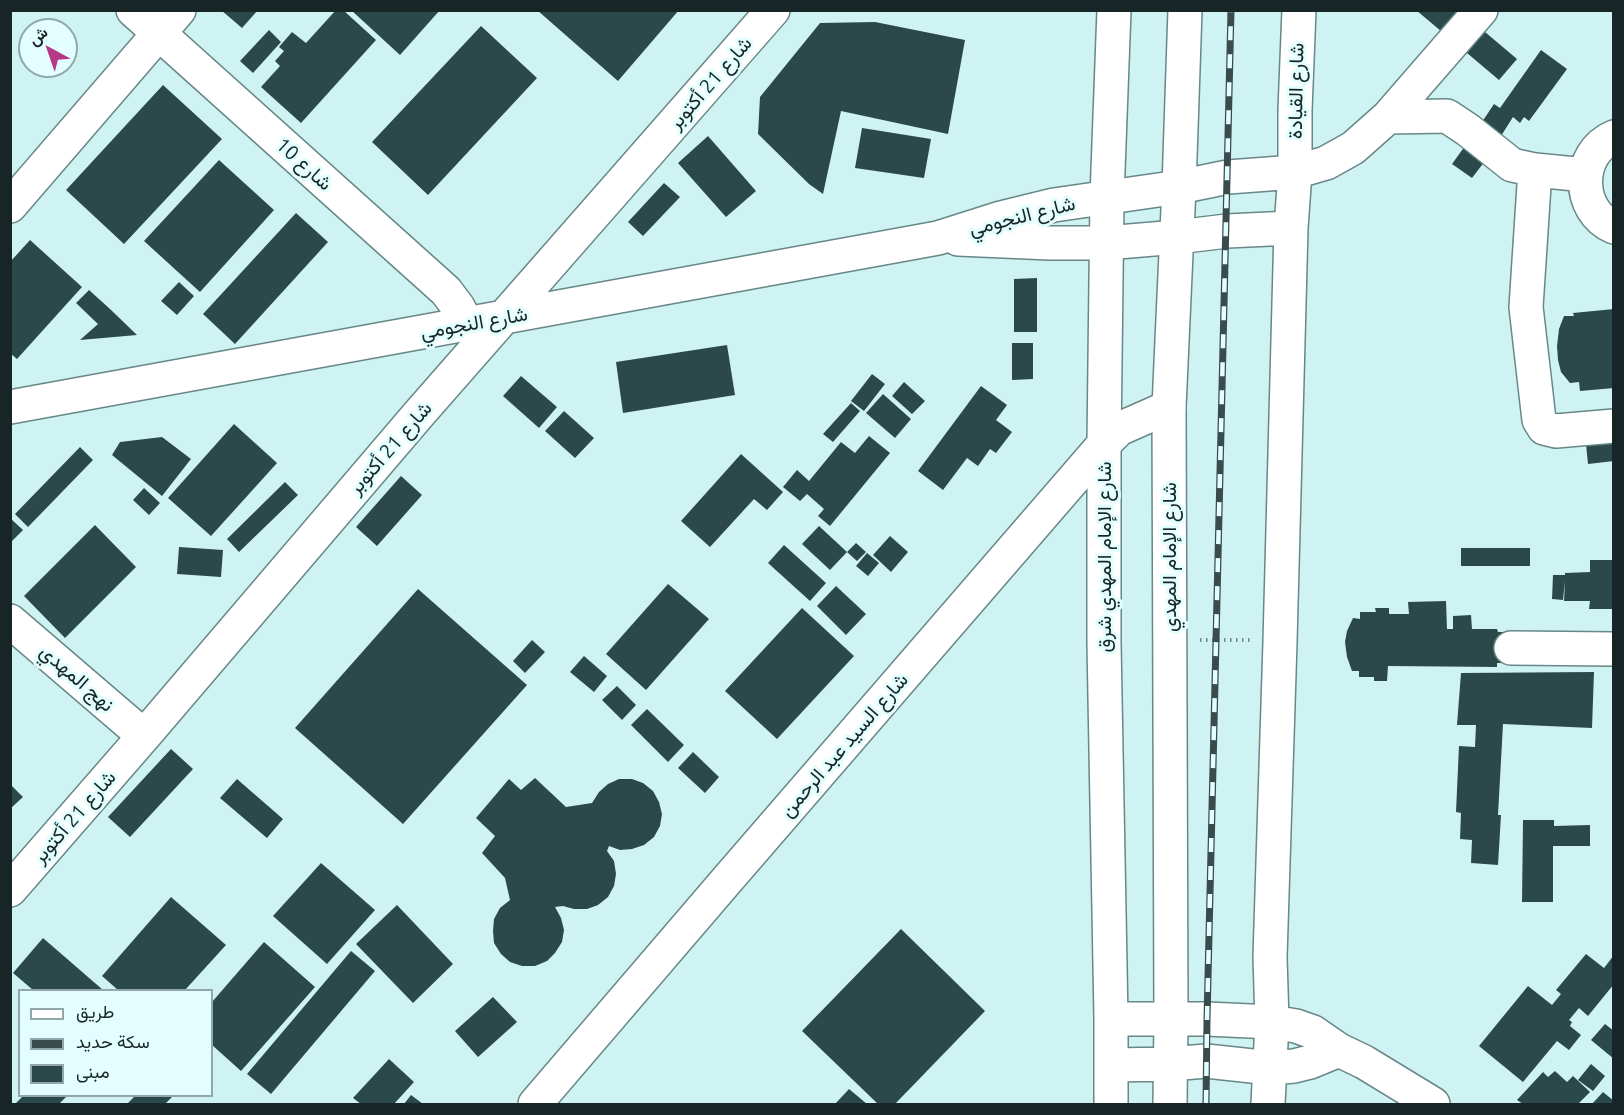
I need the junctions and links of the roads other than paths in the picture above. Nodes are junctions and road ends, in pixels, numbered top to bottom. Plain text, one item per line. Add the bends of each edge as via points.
1 (133, 10) edge
2 (773, 10) edge
3 (1114, 10) edge
4 (1185, 10) edge
5 (1299, 10) edge
6 (1480, 10) edge
7 (169, 22) edge
8 (1388, 117) junction
9 (1614, 137) edge
10 (1535, 170) junction
11 (1295, 172) junction
12 (1586, 175) junction
13 (1179, 187) junction
14 (1107, 197) junction
15 (10, 206) edge
16 (1614, 227) edge
17 (1291, 228) junction
18 (1177, 237) junction
19 (938, 238) junction
20 (1106, 243) junction
21 (503, 317) junction
22 (467, 324) junction
23 (10, 407) edge
24 (1169, 407) junction
25 (1614, 426) edge
26 (1104, 444) junction
27 (10, 621) edge
28 (1511, 648) dead end
29 (1614, 649) edge
30 (144, 736) junction
31 (10, 890) edge
32 (1171, 1018) junction
33 (1111, 1019) junction
34 (1272, 1022) junction
35 (1340, 1050) junction
36 (1170, 1064) junction
37 (1111, 1065) junction
38 (1271, 1068) junction
39 (551, 1099) edge
40 (1111, 1104) edge
41 (1170, 1104) edge
42 (1268, 1104) edge
43 (1433, 1104) edge

1 - 7 street, شارع 10
2 - 21 street, شارع 21 أكتوبر
3 - 14 street, شارع الإمام المهدي شرق
4 - 13 street, شارع الإمام المهدي
5 - 11 street, شارع القيادة
6 - 8 street, شارع النجومي
7 - 15 street
7 - 22 street, شارع 10 via 446,291
8 - 10 street via 1447,116 1512,165
8 - 11 street, شارع النجومي via 1353,148 1326,164
9 - 12 street via 1597,149
10 - 12 street
10 - 25 street via 1527,307 1539,420 1544,428 1556,431
11 - 13 street, شارع النجومي via 1228,177
11 - 17 street, شارع القيادة
12 - 16 street via 1589,203 1597,215
13 - 14 street, شارع النجومي
13 - 18 street, شارع الإمام المهدي
14 - 19 street, شارع النجومي via 1012,215
14 - 20 street, شارع الإمام المهدي شرق
17 - 18 street, شارع النجومي
17 - 34 street, شارع القيادة via 1270,957
18 - 20 street, شارع النجومي
18 - 24 street, شارع الإمام المهدي
19 - 20 street, شارع النجومي
19 - 21 street, شارع النجومي
20 - 26 street, شارع الإمام المهدي شرق
21 - 22 street, شارع النجومي
21 - 30 street, شارع 21 أكتوبر
22 - 23 street, شارع النجومي
24 - 26 street, شارع السيد عبد الرحمن via 1119,429
24 - 32 street, شارع الإمام المهدي
26 - 33 street, شارع الإمام المهدي شرق
26 - 39 street, شارع السيد عبد الرحمن via 719,889
27 - 30 street, نهج المهدي
28 - 29 street
30 - 31 street, شارع 21 أكتوبر
32 - 33 street
32 - 34 street
32 - 36 street, شارع الإمام المهدي
33 - 37 street, شارع الإمام المهدي شرق
34 - 35 street via 1313,1032
34 - 38 street, شارع القيادة
35 - 38 street via 1310,1062
35 - 43 street
36 - 37 street
36 - 38 street via 1206,1061
36 - 41 street, شارع الإمام المهدي
37 - 40 street, شارع الإمام المهدي شرق
38 - 42 street, شارع القيادة

